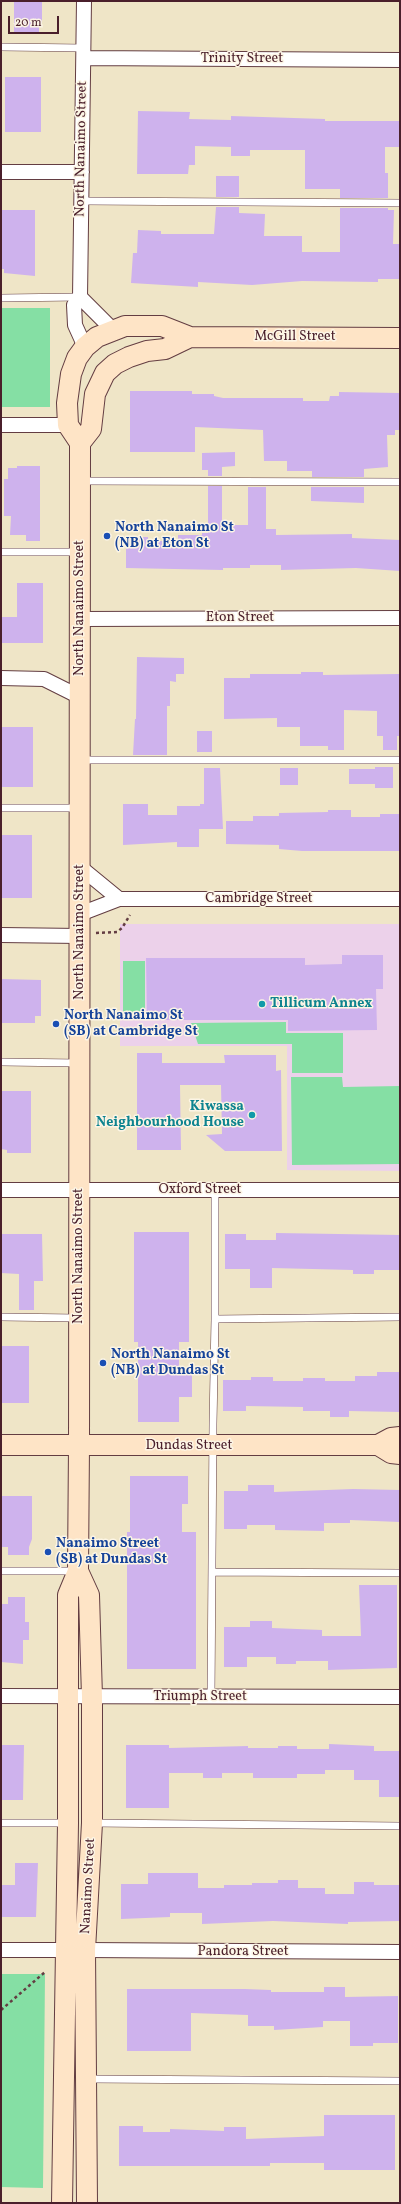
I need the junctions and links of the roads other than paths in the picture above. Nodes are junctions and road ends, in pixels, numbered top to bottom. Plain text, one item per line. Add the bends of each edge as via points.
1 (84, 1) edge
2 (1, 47) edge
3 (84, 53) junction
4 (400, 60) edge
5 (1, 172) edge
6 (82, 172) junction
7 (82, 201) junction
8 (400, 203) edge
9 (80, 297) junction
10 (1, 298) edge
11 (190, 337) junction
12 (98, 338) junction
13 (400, 338) edge
14 (1, 425) edge
15 (68, 425) junction
16 (80, 443) junction
17 (80, 481) junction
18 (400, 482) edge
19 (1, 552) edge
20 (80, 552) junction
21 (400, 618) edge
22 (80, 619) junction
23 (1, 678) edge
24 (80, 697) junction
25 (80, 760) junction
26 (400, 760) edge
27 (1, 808) edge
28 (80, 808) junction
29 (80, 867) junction
30 (118, 899) junction
31 (400, 899) edge
32 (80, 914) junction
33 (1, 935) edge
34 (88, 935) junction
35 (1, 1062) edge
36 (80, 1063) junction
37 (1, 1190) edge
38 (79, 1190) junction
39 (400, 1190) edge
40 (215, 1191) junction
41 (1, 1317) edge
42 (79, 1318) junction
43 (400, 1318) edge
44 (216, 1319) junction
45 (400, 1437) edge
46 (1, 1445) edge
47 (79, 1445) junction
48 (378, 1445) junction
49 (213, 1446) junction
50 (400, 1454) edge
51 (1, 1571) edge
52 (78, 1571) junction
53 (212, 1572) junction
54 (400, 1573) edge
55 (1, 1696) edge
56 (67, 1697) junction
57 (92, 1697) junction
58 (211, 1697) junction
59 (400, 1697) edge
60 (1, 1823) edge
61 (68, 1823) junction
62 (92, 1823) junction
63 (400, 1826) edge
64 (1, 1950) edge
65 (76, 1950) junction
66 (400, 1952) edge
67 (86, 2079) junction
68 (400, 2081) edge
69 (62, 2203) edge
70 (88, 2203) edge

1 - 3 street, North Nanaimo Street
2 - 3 lane
3 - 4 street, Trinity Street
3 - 6 street, North Nanaimo Street
5 - 6 street
6 - 7 street, North Nanaimo Street
7 - 8 lane
7 - 9 street, North Nanaimo Street
9 - 10 lane
9 - 12 street
9 - 12 street, North Nanaimo Street via 74,305 75,324
11 - 12 main road, McGill Street via 162,326 125,326
11 - 13 main road, McGill Street
11 - 16 main road, McGill Street via 165,349 147,351 115,364 95,394 91,428
12 - 15 main road via 77,358 71,374 67,403
14 - 15 street
15 - 16 main road
16 - 17 main road, North Nanaimo Street
17 - 18 lane
17 - 20 main road, North Nanaimo Street
19 - 20 lane
20 - 22 main road, North Nanaimo Street
21 - 22 street, Eton Street
22 - 24 main road, North Nanaimo Street
23 - 24 street via 44,678
24 - 25 main road, North Nanaimo Street
25 - 26 lane
25 - 28 main road, North Nanaimo Street
27 - 28 lane
28 - 29 main road, North Nanaimo Street
29 - 30 street
29 - 32 main road, North Nanaimo Street
30 - 31 street, Cambridge Street
30 - 32 street, Cambridge Street
32 - 34 main road, North Nanaimo Street
33 - 34 street
34 - 36 main road, North Nanaimo Street
35 - 36 lane
36 - 38 main road, North Nanaimo Street
37 - 38 street, Oxford Street
38 - 40 street, Oxford Street
38 - 42 main road, North Nanaimo Street
39 - 40 street, Oxford Street
40 - 44 lane
41 - 42 lane
42 - 47 main road, North Nanaimo Street
43 - 44 lane
44 - 49 lane
45 - 48 main road, Dundas Street via 391,1438
46 - 47 main road, Dundas Street
47 - 49 main road, Dundas Street
47 - 52 main road, Nanaimo Street
48 - 49 main road, Dundas Street
48 - 50 main road, Dundas Street via 391,1454
49 - 53 lane
51 - 52 lane
52 - 56 main road, Nanaimo Street via 68,1595
52 - 57 main road, Nanaimo Street via 89,1595
53 - 54 lane
53 - 58 lane
55 - 56 street, Triumph Street
56 - 57 street, Triumph Street
56 - 61 main road, Nanaimo Street
57 - 58 street, Triumph Street
57 - 62 main road, Nanaimo Street
58 - 59 street, Triumph Street
60 - 61 lane
61 - 65 main road, Nanaimo Street
62 - 63 lane
62 - 65 main road, Nanaimo Street
64 - 65 street, Pandora Street
65 - 66 street, Pandora Street
65 - 67 main road, Nanaimo Street
65 - 69 main road, Nanaimo Street
67 - 68 lane
67 - 70 main road, Nanaimo Street

